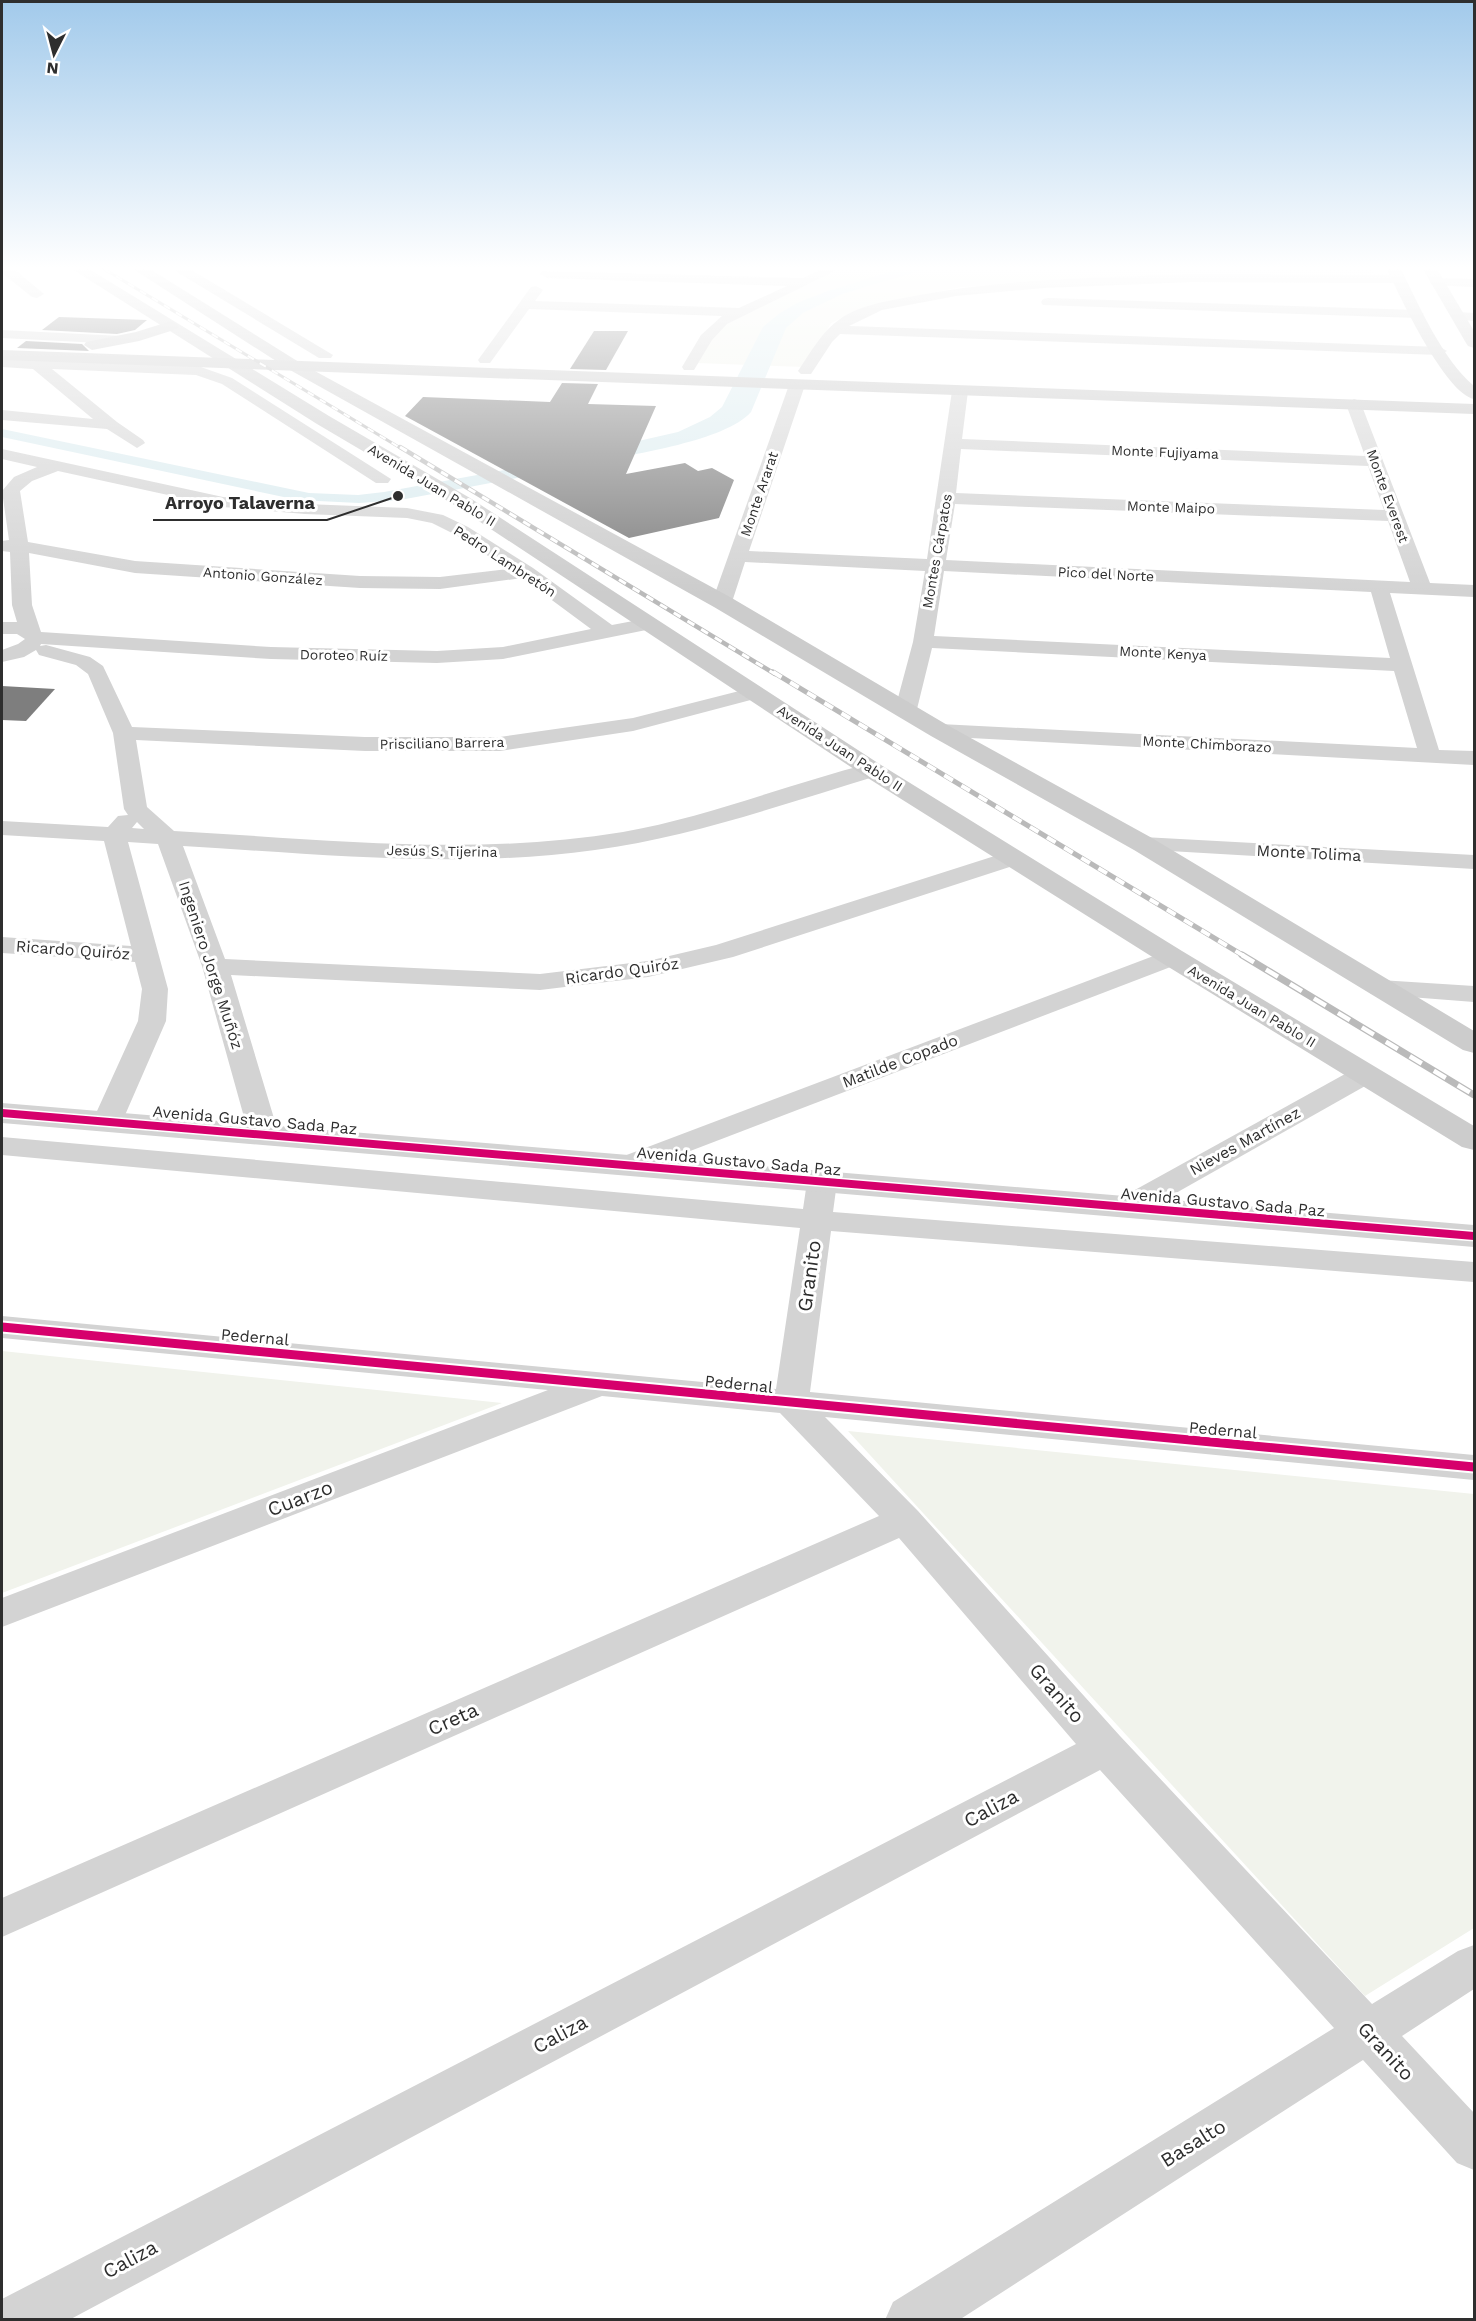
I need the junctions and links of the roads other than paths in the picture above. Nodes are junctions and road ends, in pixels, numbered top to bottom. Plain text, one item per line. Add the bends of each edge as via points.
1 (54, 377) edge
2 (217, 377) edge
3 (253, 377) edge
4 (314, 377) edge
5 (487, 377) edge
6 (723, 377) edge
7 (795, 377) edge
8 (1457, 377) edge
9 (802, 378) junction
10 (1364, 388) dead end
11 (960, 391) junction
12 (1446, 391) dead end
13 (345, 395) junction
14 (1473, 397) edge
15 (1354, 404) junction
16 (2, 415) edge
17 (111, 425) junction
18 (136, 443) dead end
19 (954, 444) junction
20 (2, 454) edge
21 (1376, 461) junction
22 (59, 466) junction
23 (382, 478) dead end
24 (947, 498) junction
25 (1396, 516) junction
26 (10, 546) edge
27 (737, 556) junction
28 (934, 565) junction
29 (526, 572) junction
30 (1379, 587) junction
31 (1422, 588) junction
32 (1474, 591) edge
33 (722, 603) junction
34 (22, 604) junction
35 (2, 606) edge
36 (649, 624) junction
37 (2, 628) edge
38 (609, 633) junction
39 (30, 640) junction
40 (922, 642) junction
41 (2, 656) edge
42 (1403, 665) junction
43 (755, 693) junction
44 (906, 709) junction
45 (940, 730) junction
46 (124, 733) junction
47 (1430, 755) junction
48 (1474, 758) edge
49 (872, 770) junction
50 (136, 809) junction
51 (2, 828) edge
52 (114, 835) junction
53 (168, 838) junction
54 (1143, 844) junction
55 (1013, 858) junction
56 (1474, 862) edge
57 (2, 945) edge
58 (144, 954) junction
59 (1172, 957) junction
60 (215, 966) junction
61 (1380, 988) junction
62 (1474, 994) edge
63 (1474, 1044) edge
64 (1364, 1075) junction
65 (2, 1113) edge
66 (107, 1122) junction
67 (264, 1134) junction
68 (1474, 1140) edge
69 (2, 1146) edge
70 (627, 1165) junction
71 (822, 1182) junction
72 (1126, 1208) junction
73 (816, 1220) junction
74 (1474, 1236) edge
75 (1474, 1272) edge
76 (2, 1327) edge
77 (599, 1384) junction
78 (791, 1403) junction
79 (1474, 1467) edge
80 (905, 1520) junction
81 (2, 1613) edge
82 (1105, 1748) junction
83 (2, 1918) edge
84 (1474, 1965) edge
85 (1369, 2032) junction
86 (1474, 2146) edge
87 (15, 2319) edge
88 (911, 2319) edge

1 - 17 street
2 - 23 street
3 - 36 main road, Avenida Juan Pablo II via 463,502
4 - 13 main road
5 - 13 main road via 379,379 358,384
6 - 9 main road
7 - 9 main road
8 - 14 main road
9 - 10 main road
9 - 11 main road
9 - 27 street, Monte Ararat
11 - 15 main road
11 - 19 street, Montes Cárpatos
12 - 14 main road
13 - 33 main road
14 - 15 main road
15 - 21 street, Monte Everest
16 - 17 street
17 - 18 street
19 - 21 street, Monte Fujiyama
19 - 24 street, Montes Cárpatos
20 - 22 street, Pedro Lambretón
21 - 25 street, Monte Everest
22 - 26 street via 26,477 11,491
22 - 29 street, Pedro Lambretón via 243,504 423,515 462,531
24 - 25 street, Monte Maipo
24 - 28 street, Montes Cárpatos
25 - 31 street, Monte Everest
26 - 29 street, Antonio González via 135,567 360,582 458,582
26 - 34 street
27 - 28 street, Pico del Norte
27 - 33 street, Monte Ararat
28 - 30 street, Pico del Norte
28 - 40 street, Montes Cárpatos
29 - 38 street, Pedro Lambretón
30 - 31 street, Pico del Norte
30 - 42 street
31 - 32 street, Pico del Norte
33 - 44 main road
34 - 35 street
34 - 39 street
36 - 38 street, Doroteo Ruíz
36 - 43 main road, Avenida Juan Pablo II
37 - 39 street
38 - 39 street, Doroteo Ruíz via 502,654 437,657
39 - 41 street
39 - 46 street via 96,670
40 - 42 street, Monte Kenya
40 - 44 street, Montes Cárpatos
42 - 47 street
43 - 46 street, Prisciliano Barrera via 633,724 500,744 365,744
43 - 49 main road, Avenida Juan Pablo II
44 - 45 main road
45 - 47 street, Monte Chimborazo
45 - 54 main road
46 - 50 street
47 - 48 street, Monte Chimborazo
49 - 53 street, Jesús S. Tijerina via 665,831 558,849 415,852
49 - 55 main road, Avenida Juan Pablo II
50 - 52 street
50 - 53 street, Ingeniero Jorge Muñóz
51 - 52 street, Jesús S. Tijerina
52 - 53 street, Jesús S. Tijerina
52 - 58 street
53 - 60 street, Ingeniero Jorge Muñóz
54 - 56 street, Monte Tolima
54 - 61 main road
55 - 59 main road, Avenida Juan Pablo II
55 - 60 street, Ricardo Quiróz via 724,951 648,969 540,982
57 - 58 street, Ricardo Quiróz
58 - 66 street via 155,989 152,1021
59 - 64 main road, Avenida Juan Pablo II
59 - 70 street, Matilde Copado
60 - 67 street, Ingeniero Jorge Muñóz
61 - 62 street
61 - 63 main road
64 - 68 main road, Avenida Juan Pablo II
64 - 72 street, Nieves Martínez
65 - 66 street, Avenida Gustavo Sada Paz
66 - 67 street, Avenida Gustavo Sada Paz
67 - 70 street, Avenida Gustavo Sada Paz
69 - 73 street
70 - 71 street, Avenida Gustavo Sada Paz
71 - 72 street, Avenida Gustavo Sada Paz
71 - 73 street, Granito
72 - 74 street, Avenida Gustavo Sada Paz
73 - 75 street
73 - 78 street, Granito
76 - 77 street, Pedernal
77 - 78 street, Pedernal
77 - 81 street, Cuarzo
78 - 79 street, Pedernal
78 - 80 street, Granito
80 - 82 street, Granito
80 - 83 street, Creta
82 - 85 street, Granito
82 - 87 street, Caliza
84 - 85 street, Basalto
85 - 86 street, Granito
85 - 88 street, Basalto

